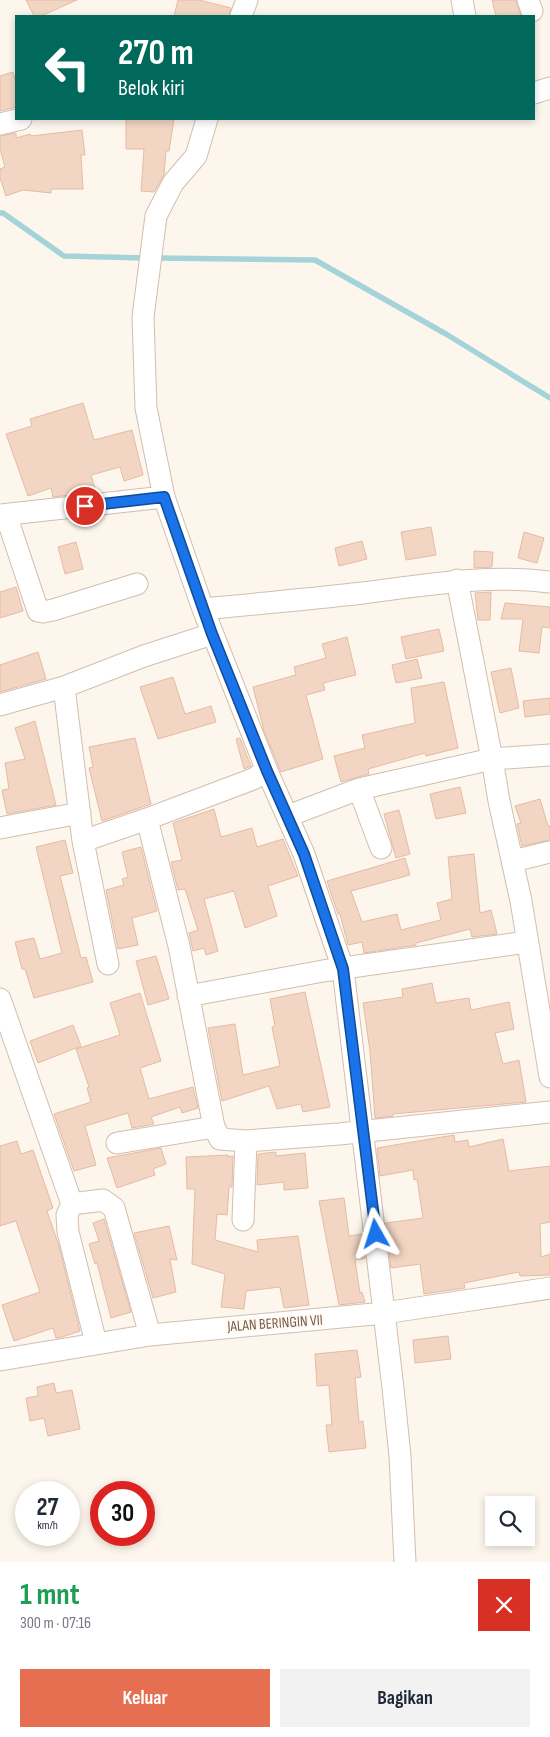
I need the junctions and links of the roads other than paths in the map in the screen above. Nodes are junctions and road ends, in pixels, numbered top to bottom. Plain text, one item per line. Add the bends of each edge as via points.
1 (247, 0) edge
2 (462, 0) edge
3 (241, 15) edge
4 (465, 15) edge
5 (550, 88) edge
6 (535, 93) edge
7 (17, 120) edge
8 (208, 120) edge
9 (0, 124) edge
10 (164, 497) junction
11 (3, 515) edge
12 (457, 580) junction
13 (550, 582) edge
14 (138, 584) dead end
15 (203, 610) junction
16 (212, 634) junction
17 (64, 687) junction
18 (0, 705) edge
19 (550, 755) edge
20 (492, 759) junction
21 (260, 775) junction
22 (359, 789) junction
23 (80, 813) junction
24 (288, 816) junction
25 (147, 819) junction
26 (0, 828) edge
27 (83, 841) junction
28 (381, 848) dead end
29 (550, 852) edge
30 (513, 861) junction
31 (526, 942) junction
32 (108, 964) dead end
33 (334, 970) junction
34 (188, 996) junction
35 (0, 999) edge
36 (550, 1077) edge
37 (550, 1112) edge
38 (214, 1127) junction
39 (352, 1132) junction
40 (246, 1140) junction
41 (117, 1142) dead end
42 (72, 1204) junction
43 (243, 1220) dead end
44 (550, 1288) edge
45 (384, 1313) junction
46 (150, 1335) junction
47 (96, 1344) junction
48 (0, 1360) edge
49 (405, 1562) edge

1 - 3 street
2 - 4 street
5 - 6 street
7 - 9 street
8 - 10 street via 196,156 173,183 156,216 142,318 146,408
10 - 11 street
10 - 15 street
11 - 14 street via 38,611 53,610
12 - 13 street via 530,579
12 - 15 street
12 - 20 street
15 - 16 street
16 - 17 street
16 - 21 street
17 - 18 street
17 - 23 street
19 - 20 street
20 - 22 street
20 - 30 street
21 - 24 street
21 - 25 street
22 - 24 street
22 - 28 street
23 - 26 street
23 - 27 street
24 - 33 street
25 - 27 street
25 - 34 street via 179,946
27 - 32 street
29 - 30 street
30 - 31 street
31 - 33 street
31 - 36 street
33 - 34 street
33 - 39 street
34 - 38 street
35 - 42 street
37 - 39 street
38 - 40 street via 220,1139
38 - 41 street
39 - 40 street
39 - 45 street
40 - 43 street
42 - 46 street via 103,1200 114,1208
42 - 47 street via 67,1215 68,1232
44 - 45 street, JALAN BERINGIN VII
45 - 46 street, JALAN BERINGIN VII
45 - 49 street via 400,1456
46 - 47 street, JALAN BERINGIN VII
47 - 48 street, JALAN BERINGIN VII

